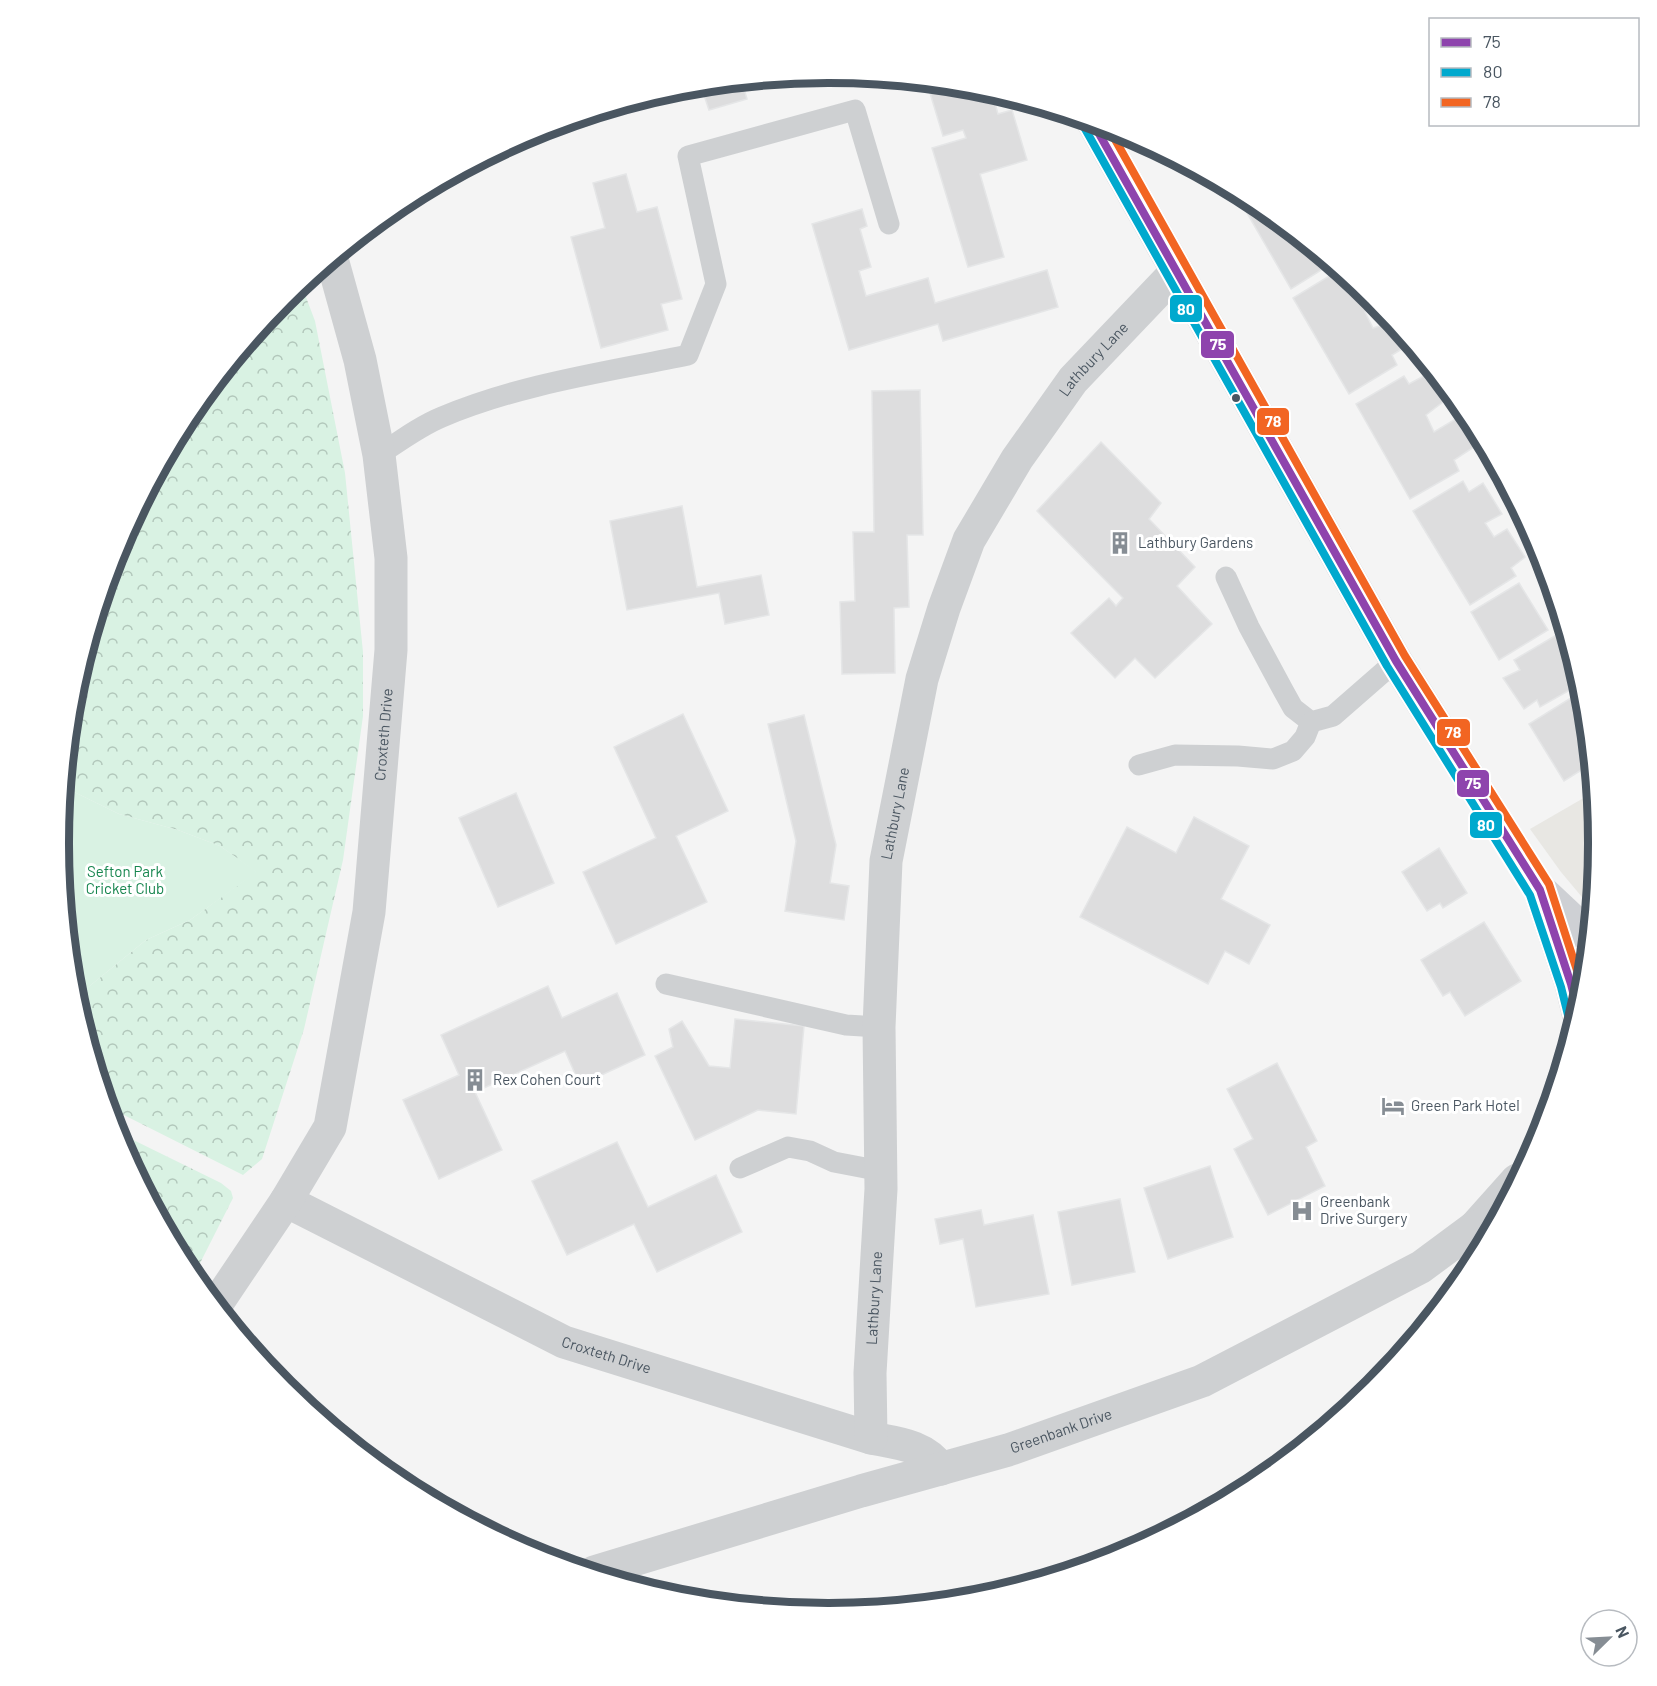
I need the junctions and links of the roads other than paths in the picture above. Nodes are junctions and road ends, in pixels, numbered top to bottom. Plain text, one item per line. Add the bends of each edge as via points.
1 (1099, 134) edge
2 (889, 224) dead end
3 (334, 267) edge
4 (1176, 272) junction
5 (380, 455) junction
6 (1226, 577) dead end
7 (1396, 661) junction
8 (1311, 722) junction
9 (1139, 765) dead end
10 (1540, 890) junction
11 (1583, 930) edge
12 (666, 984) dead end
13 (1573, 992) edge
14 (879, 1027) junction
15 (740, 1168) dead end
16 (881, 1171) junction
17 (286, 1201) junction
18 (1486, 1223) edge
19 (221, 1298) edge
20 (871, 1437) junction
21 (941, 1469) junction
22 (605, 1569) edge

1 - 4 main road
2 - 5 lane via 855,110 688,156 716,284 688,355 518,390 441,417
3 - 5 street, Croxteth Drive via 360,360
4 - 7 main road
4 - 14 street, Lathbury Lane via 1073,380 1017,459 969,540 922,679 886,861
5 - 17 street, Croxteth Drive via 391,558 391,650 369,912 330,1127
6 - 8 lane via 1293,708
7 - 8 lane via 1333,716
7 - 10 main road
8 - 9 lane via 1293,751 1273,759 1176,755
10 - 11 main road
10 - 13 main road
12 - 14 lane via 846,1026
14 - 16 street, Lathbury Lane
15 - 16 lane via 788,1147 810,1151 834,1162
16 - 20 street, Lathbury Lane via 870,1373
17 - 19 street, Croxteth Drive
17 - 20 street, Croxteth Drive via 564,1342
18 - 21 street, Greenbank Drive via 1421,1267 1202,1381 1008,1450
20 - 21 street, Croxteth Drive via 923,1451
21 - 22 street, Greenbank Drive

